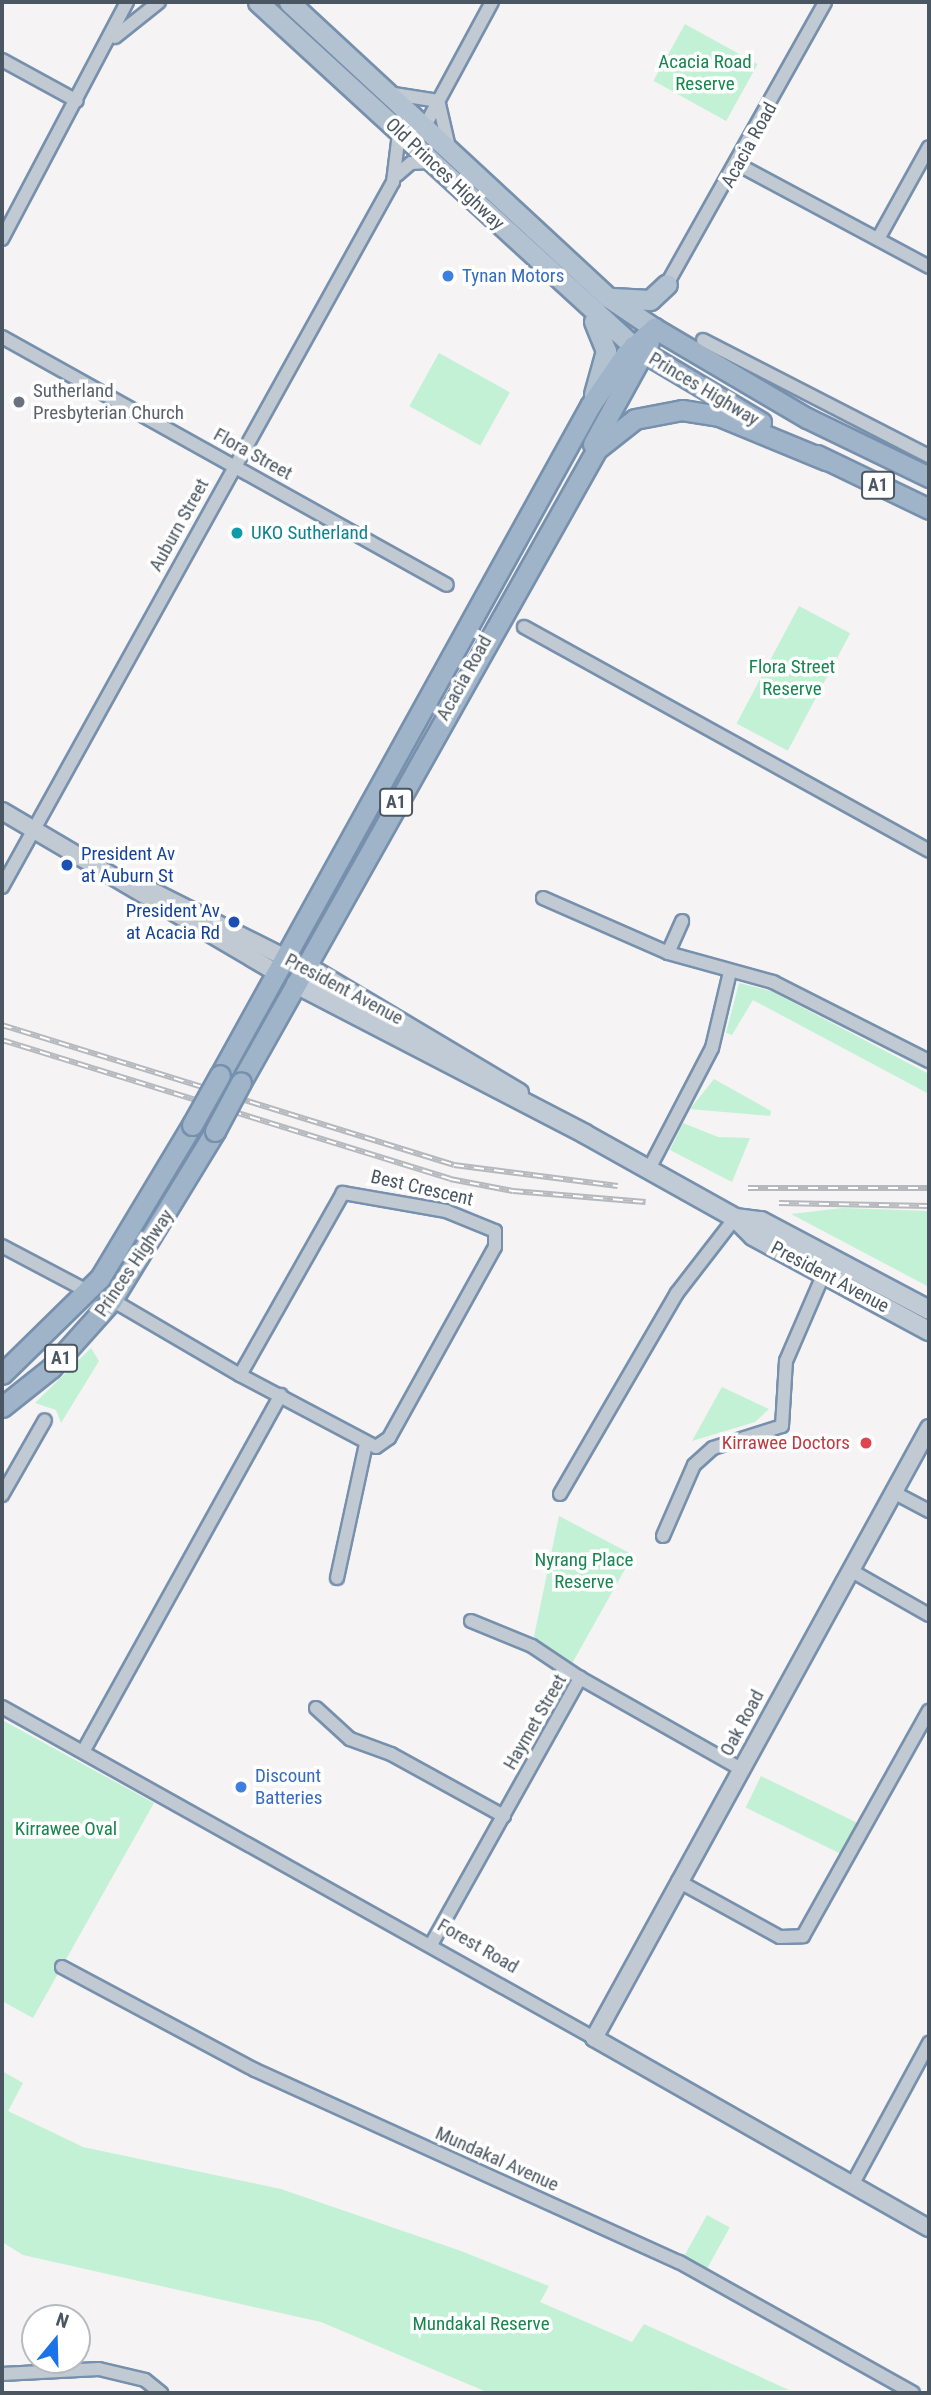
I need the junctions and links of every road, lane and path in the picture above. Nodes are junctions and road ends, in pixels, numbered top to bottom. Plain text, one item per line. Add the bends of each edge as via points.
1 (127, 2) edge
2 (159, 2) edge
3 (258, 2) edge
4 (289, 2) edge
5 (492, 2) edge
6 (825, 2) edge
7 (102, 54) junction
8 (2, 60) edge
9 (391, 93) junction
10 (439, 99) junction
11 (77, 101) junction
12 (426, 124) junction
13 (397, 128) junction
14 (451, 147) junction
15 (929, 147) edge
16 (739, 164) junction
17 (443, 169) junction
18 (393, 181) junction
19 (2, 239) edge
20 (878, 239) junction
21 (929, 267) edge
22 (667, 284) joint
23 (608, 297) junction
24 (591, 313) junction
25 (654, 328) junction
26 (2, 337) edge
27 (703, 340) dead end
28 (638, 349) junction
29 (590, 406) junction
30 (929, 456) edge
31 (826, 460) junction
32 (234, 465) junction
33 (929, 477) edge
34 (575, 479) junction
35 (929, 509) edge
36 (447, 585) dead end
37 (524, 628) dead end
38 (2, 811) edge
39 (34, 828) junction
40 (929, 851) edge
41 (2, 887) edge
42 (543, 898) dead end
43 (682, 920) dead end
44 (668, 953) junction
45 (279, 964) junction
46 (306, 966) junction
47 (730, 972) junction
48 (296, 984) junction
49 (929, 1061) edge
50 (553, 1116) junction
51 (192, 1125) joint
52 (215, 1131) joint
53 (649, 1169) junction
54 (735, 1219) junction
55 (2, 1246) edge
56 (824, 1273) junction
57 (89, 1292) junction
58 (112, 1300) junction
59 (929, 1310) edge
60 (929, 1331) edge
61 (2, 1374) edge
62 (240, 1375) junction
63 (281, 1395) junction
64 (2, 1407) edge
65 (45, 1420) dead end
66 (929, 1428) edge
67 (366, 1444) junction
68 (893, 1492) junction
69 (560, 1494) dead end
70 (2, 1495) edge
71 (929, 1511) edge
72 (663, 1536) dead end
73 (850, 1570) junction
74 (337, 1578) dead end
75 (929, 1615) edge
76 (471, 1621) dead end
77 (580, 1678) junction
78 (2, 1707) edge
79 (316, 1708) dead end
80 (929, 1712) edge
81 (84, 1750) junction
82 (741, 1769) junction
83 (504, 1816) junction
84 (678, 1881) junction
85 (432, 1943) junction
86 (62, 1967) dead end
87 (594, 2038) junction
88 (929, 2043) edge
89 (852, 2185) junction
90 (929, 2228) edge
91 (2, 2374) edge
92 (161, 2393) edge
93 (913, 2393) edge

1 - 7 street
2 - 7 street via 129,20
3 - 13 main road, Old Princes Highway
4 - 9 main road, Old Princes Highway
5 - 10 street
6 - 16 street, Acacia Road
7 - 11 street
8 - 11 street
9 - 10 street
9 - 12 main road, Old Princes Highway
10 - 12 street
10 - 14 street via 439,123
11 - 19 street
12 - 14 main road, Old Princes Highway
12 - 17 main road via 430,149
13 - 17 main road, Old Princes Highway
13 - 18 street, Auburn Street via 401,151
14 - 23 main road, Old Princes Highway
15 - 20 street
16 - 20 street
16 - 22 street, Acacia Road
17 - 18 street, Auburn Street via 411,163
17 - 24 main road, Old Princes Highway
18 - 32 street, Auburn Street
20 - 21 street
22 - 23 main road via 644,301
23 - 25 main road, Old Princes Highway
24 - 28 main road, Old Princes Highway
24 - 29 main road via 606,355
25 - 28 highway
25 - 33 highway, Princes Highway / A1 via 796,412
26 - 32 street, Flora Street
27 - 30 street, Princes Highway
28 - 29 highway, Acacia Road / A1
28 - 31 highway, Princes Highway
28 - 34 highway, A1
29 - 45 highway, Acacia Road / A1
31 - 34 highway, Acacia Road / A1 via 719,416 672,410 617,430
31 - 35 highway, Princes Highway / A1
32 - 36 street, Flora Street
32 - 39 street, Auburn Street
34 - 46 highway, Acacia Road / A1
37 - 40 street
38 - 39 street, President Avenue
39 - 41 street, Auburn Street
39 - 45 street, President Avenue via 127,880 177,899
42 - 44 street
43 - 44 street
44 - 47 street
45 - 46 highway, President Avenue
45 - 48 highway, President Avenue
45 - 51 highway, Acacia Road / A1, bridge
46 - 48 highway, Acacia Road / A1
46 - 50 main road, President Avenue
47 - 49 street via 773,982
47 - 53 street via 712,1048
48 - 50 main road, President Avenue via 470,1079
48 - 52 highway, Acacia Road / A1, bridge
50 - 53 main road, President Avenue
51 - 57 highway, Princes Highway / A1
52 - 58 highway, Princes Highway / A1
53 - 54 main road, President Avenue
54 - 56 main road, President Avenue via 753,1236
54 - 59 main road, President Avenue via 761,1222
54 - 69 street via 677,1293
55 - 57 street
56 - 60 main road, President Avenue
56 - 72 street via 786,1361 782,1426 713,1448 694,1465
57 - 61 highway, Princes Highway / A1
58 - 62 street
58 - 64 highway, Princes Highway / A1 via 51,1368
62 - 63 street
62 - 67 street, Best Crescent via 343,1193 488,1224 497,1237 495,1247 381,1446
63 - 67 street
63 - 81 street
65 - 70 street
66 - 68 street, Oak Road
67 - 74 street
68 - 71 street
68 - 73 street, Oak Road
73 - 75 street
73 - 82 street, Oak Road
76 - 77 street via 531,1646
77 - 82 street, Haymet Street
77 - 83 street, Haymet Street
78 - 81 street, Forest Road
79 - 83 street via 350,1739 391,1754
80 - 84 street via 803,1936 780,1937
81 - 85 street, Forest Road
82 - 84 street, Oak Road
83 - 85 street, Haymet Street
84 - 87 street, Oak Road
85 - 87 street, Forest Road
86 - 93 street, Mundakal Avenue via 255,2070 679,2262
87 - 89 street, Forest Road
88 - 89 street
89 - 90 street, Forest Road
91 - 92 street via 99,2369 145,2380

